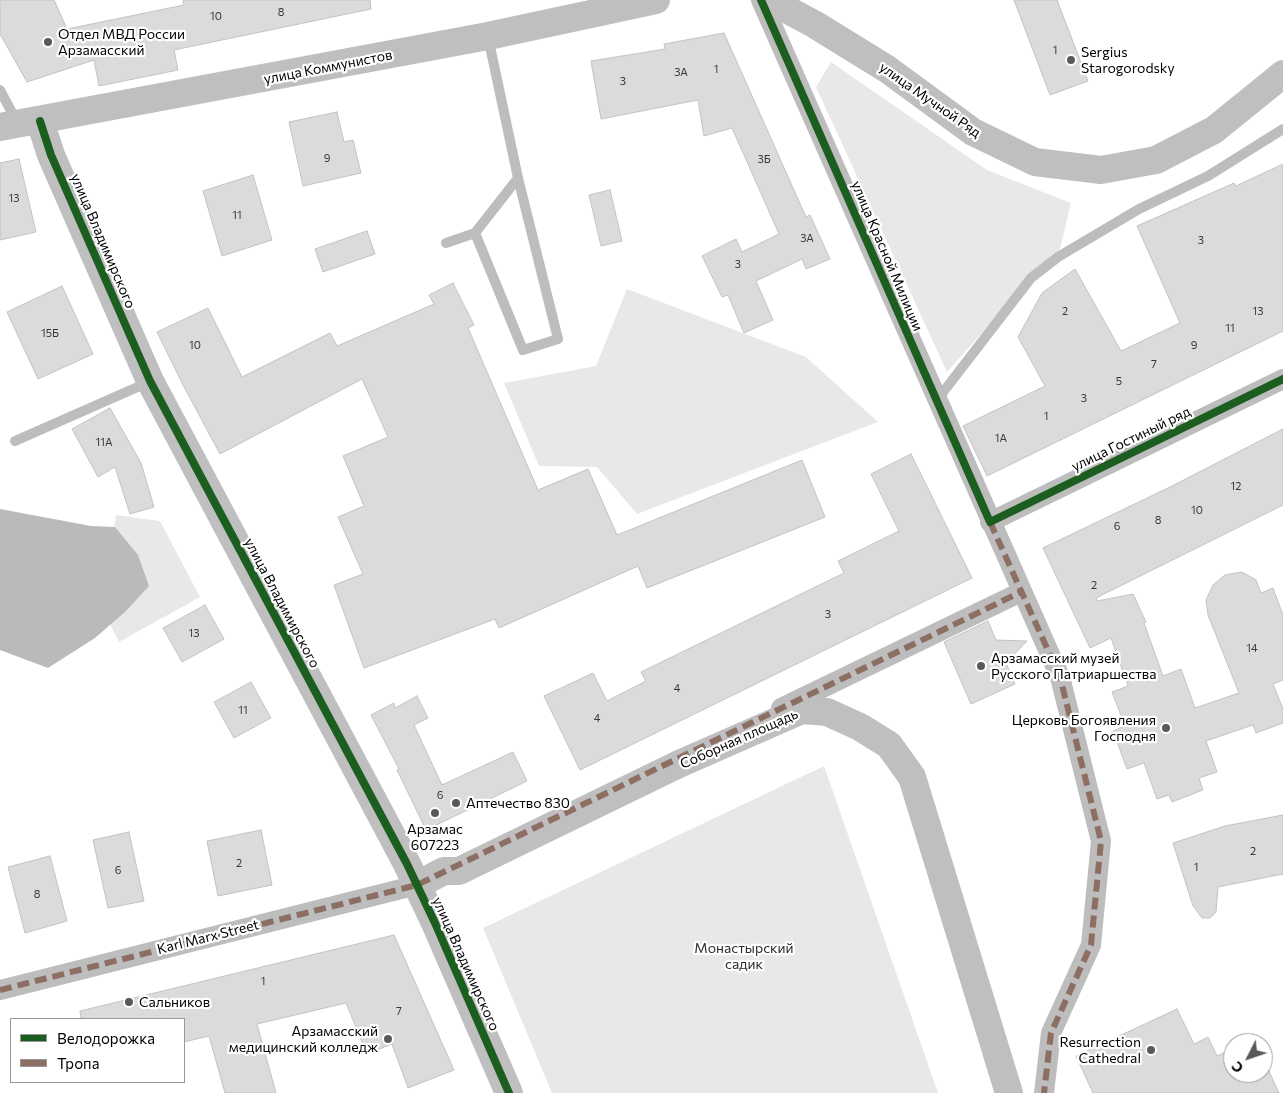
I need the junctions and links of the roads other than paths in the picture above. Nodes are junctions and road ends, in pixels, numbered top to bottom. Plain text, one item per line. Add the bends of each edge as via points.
1 (656, 0) edge
2 (761, 0) edge
3 (769, 0) edge
4 (488, 36) junction
5 (1283, 74) edge
6 (0, 90) edge
7 (19, 124) edge
8 (1283, 129) edge
9 (518, 178) junction
10 (475, 233) junction
11 (446, 243) dead end
12 (1283, 379) edge
13 (150, 381) junction
14 (936, 401) junction
15 (16, 441) dead end
16 (990, 522) junction
17 (1020, 592) junction
18 (444, 871) junction
19 (417, 884) junction
20 (0, 990) edge
21 (509, 1093) edge
22 (1009, 1093) edge
23 (1044, 1093) edge

1 - 4 street, улица Коммунистов
2 - 14 street, улица Красной Милиции
3 - 5 street, улица Мучной Ряд via 886,69 973,132 1034,162 1101,170 1156,160 1214,130
4 - 7 street, улица Коммунистов
4 - 9 lane
6 - 7 lane
7 - 13 street, улица Владимирского via 52,155
8 - 14 lane via 1208,176 1139,208 1037,273
9 - 10 lane
9 - 10 lane via 558,339 523,350
10 - 11 lane
12 - 16 street, улица Гостиный ряд
13 - 15 lane
13 - 19 street, улица Владимирского
14 - 16 street, улица Красной Милиции
16 - 17 street
17 - 18 street, Соборная площадь
17 - 23 street via 1060,677 1101,841 1091,945 1051,1033
18 - 19 street, Соборная площадь
18 - 22 street, Соборная площадь via 459,871 679,764 802,710 827,712 889,745 912,777
19 - 20 street, Karl Marx Street
19 - 21 street, улица Владимирского

